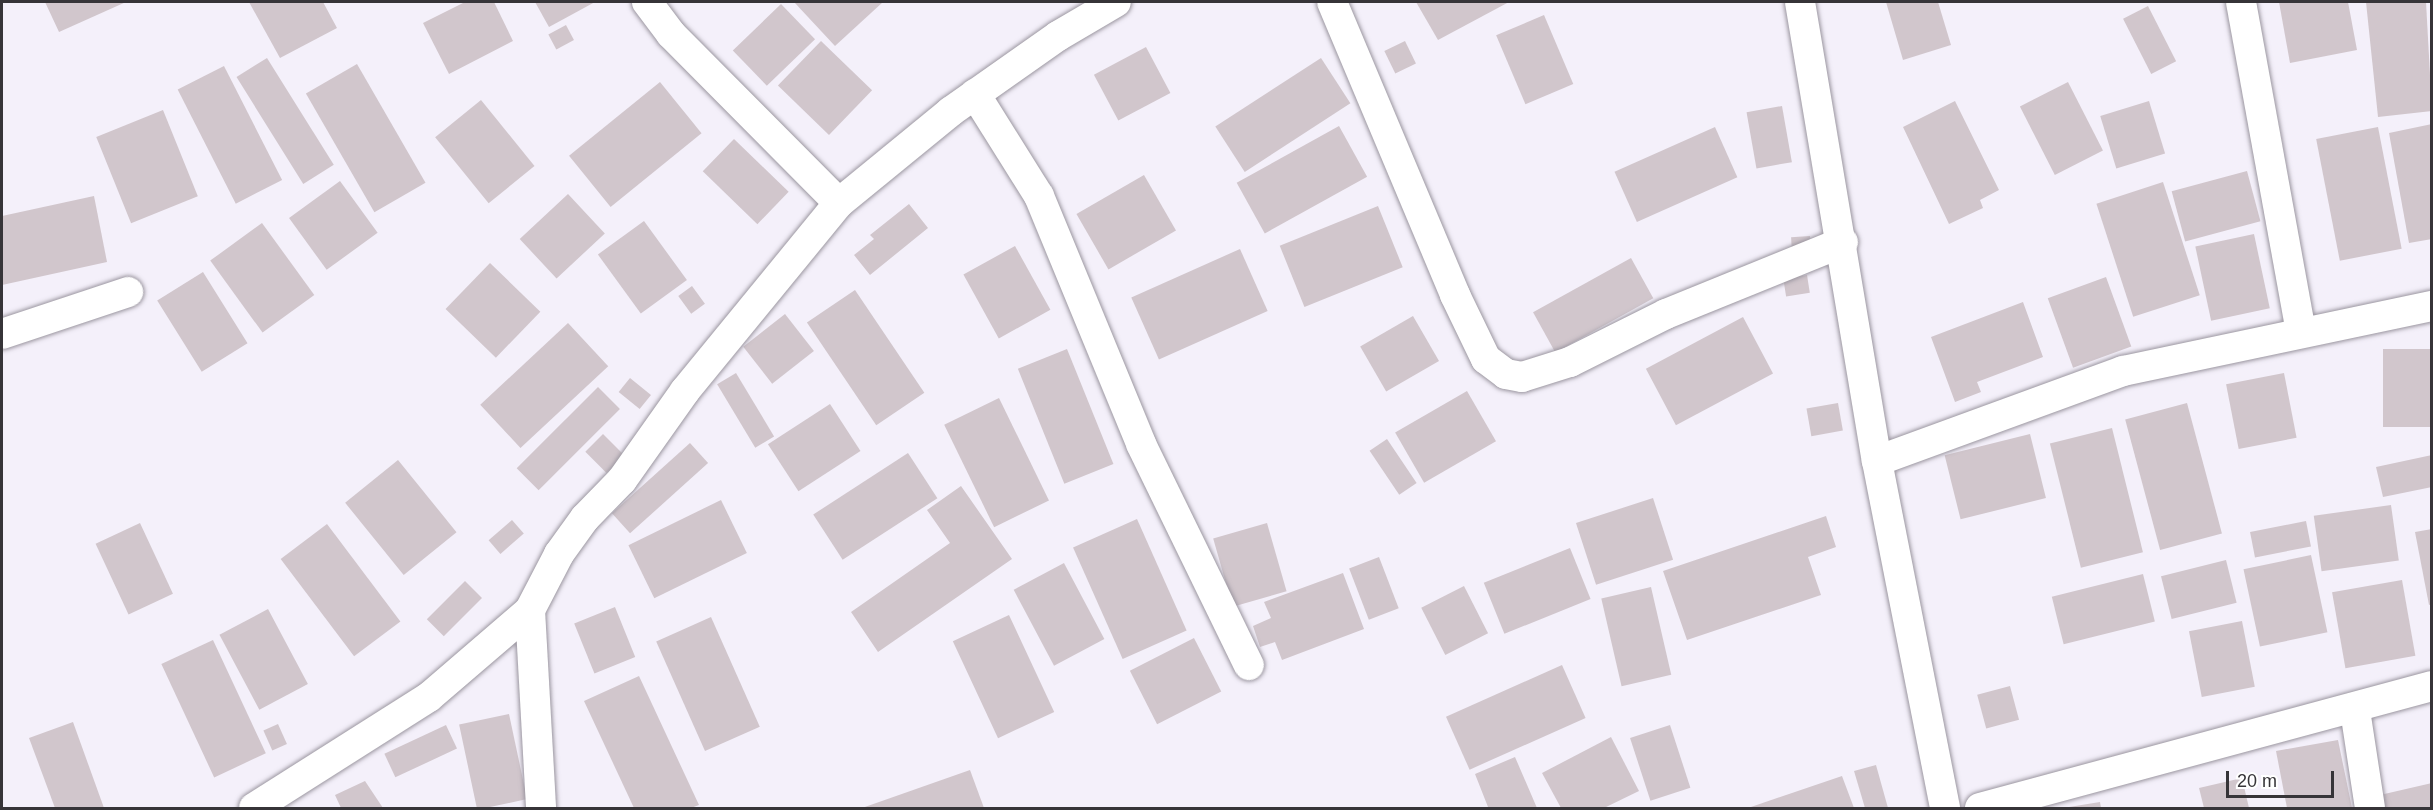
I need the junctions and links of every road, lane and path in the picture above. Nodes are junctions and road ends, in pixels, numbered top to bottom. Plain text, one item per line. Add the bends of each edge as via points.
1 (647, 2) edge
2 (1116, 2) edge
3 (1332, 2) edge
4 (1800, 2) edge
5 (2241, 2) edge
6 (975, 94) junction
7 (839, 203) junction
8 (1843, 242) junction
9 (128, 292) dead end
10 (2432, 306) edge
11 (2301, 332) junction
12 (2, 334) edge
13 (1877, 461) junction
14 (530, 610) junction
15 (1249, 665) dead end
16 (2432, 686) edge
17 (2355, 710) junction
18 (254, 808) edge
19 (541, 808) edge
20 (1945, 808) edge
21 (1980, 808) edge
22 (2370, 808) edge

1 - 7 street via 671,34
2 - 6 street via 1058,36
3 - 8 street via 1455,296 1486,359 1506,374 1522,377 1570,362 1666,314
4 - 8 street
5 - 11 street
6 - 7 street
6 - 15 street via 1039,196 1141,444
7 - 14 street via 685,391 622,480 585,518 559,554
8 - 13 street
9 - 12 street
10 - 11 street
11 - 13 street via 2123,371
13 - 20 street
14 - 18 street via 429,697
14 - 19 street
16 - 17 street
17 - 21 street
17 - 22 street

